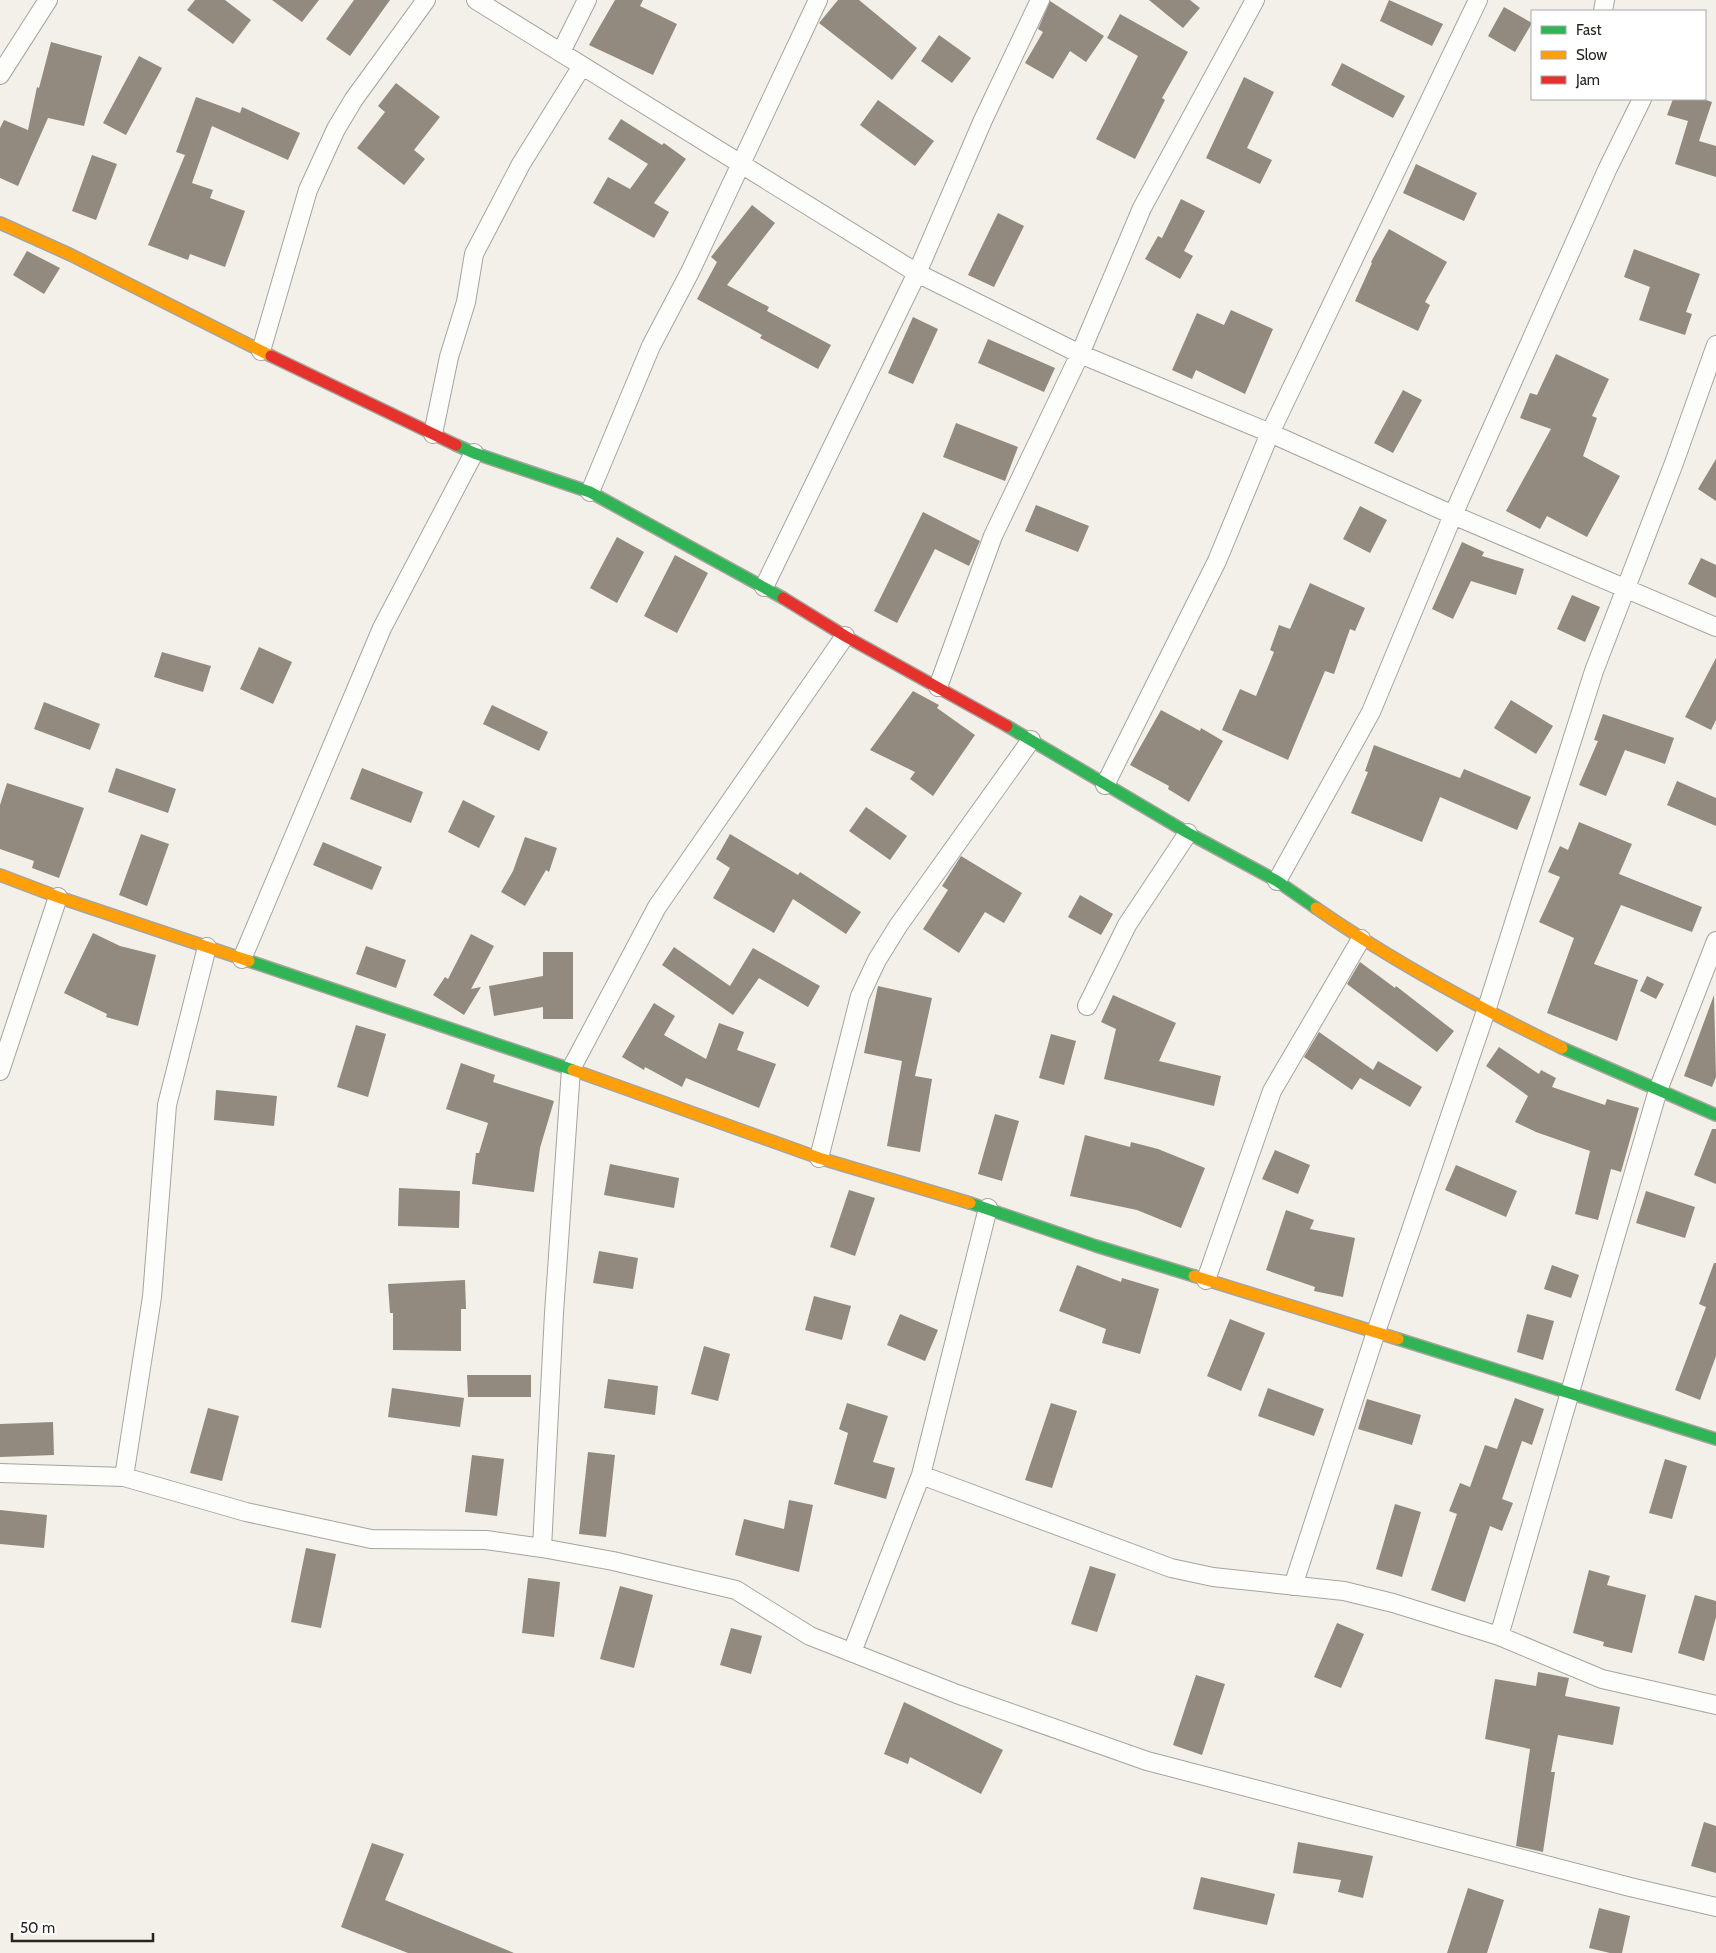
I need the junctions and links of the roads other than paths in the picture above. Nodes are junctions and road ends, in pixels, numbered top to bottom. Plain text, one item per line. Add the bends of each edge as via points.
1 (48, 0) edge
2 (426, 0) edge
3 (476, 0) edge
4 (587, 0) edge
5 (818, 0) edge
6 (1040, 0) edge
7 (1255, 0) edge
8 (1478, 0) edge
9 (561, 52) junction
10 (582, 66) junction
11 (0, 75) edge
12 (1642, 100) edge
13 (742, 165) junction
14 (0, 223) edge
15 (917, 273) junction
16 (1716, 345) edge
17 (261, 351) junction
18 (1080, 354) junction
19 (1270, 433) junction
20 (433, 434) junction
21 (474, 453) junction
22 (590, 492) junction
23 (1453, 515) junction
24 (764, 586) junction
25 (1625, 588) junction
26 (1716, 627) edge
27 (845, 636) junction
28 (938, 687) junction
29 (1031, 740) junction
30 (1104, 785) junction
31 (1188, 833) junction
32 (0, 875) edge
33 (1277, 881) junction
34 (58, 897) junction
35 (1361, 939) junction
36 (1716, 941) edge
37 (207, 947) junction
38 (242, 959) junction
39 (1088, 1006) dead end
40 (1486, 1011) junction
41 (570, 1069) junction
42 (0, 1071) edge
43 (1658, 1090) junction
44 (1716, 1115) edge
45 (819, 1158) junction
46 (988, 1208) junction
47 (1206, 1280) junction
48 (1376, 1332) junction
49 (1570, 1391) junction
50 (1716, 1439) edge
51 (0, 1473) edge
52 (921, 1475) junction
53 (124, 1477) junction
54 (542, 1548) junction
55 (1293, 1586) junction
56 (1499, 1636) junction
57 (852, 1652) junction
58 (1716, 1704) edge
59 (1716, 1907) edge

1 - 11 street
2 - 17 street via 354,98 324,155 308,190
3 - 9 street
4 - 9 street
5 - 13 street
6 - 15 street via 983,120
7 - 18 street via 1142,208
8 - 19 street
9 - 10 street
10 - 13 street
10 - 20 street via 521,164 474,254 466,302 449,357
12 - 23 street
13 - 15 street
13 - 22 street via 651,346
14 - 17 street via 71,255
15 - 18 street
15 - 24 street
16 - 25 street
17 - 20 street
18 - 19 street
18 - 28 street via 993,536
19 - 23 street
19 - 30 street via 1216,561
20 - 21 street
21 - 22 street
21 - 38 street via 382,628
22 - 24 street
23 - 25 street
23 - 33 street via 1370,712
24 - 27 street
25 - 26 street
25 - 40 street via 1594,671
27 - 28 street
27 - 41 street via 657,907
28 - 29 street
29 - 30 street
29 - 45 street via 877,960 860,996
30 - 31 street
31 - 33 street
31 - 39 street via 1127,925
32 - 34 street
33 - 35 street
34 - 37 street
34 - 42 street
35 - 40 street
35 - 47 street via 1272,1091
36 - 43 street
37 - 38 street
37 - 53 street via 167,1105 152,1297
38 - 41 street
40 - 43 street via 1585,1060
40 - 48 street
41 - 45 street
41 - 54 street
43 - 44 street
43 - 49 street
45 - 46 street
46 - 47 street
46 - 52 street
47 - 48 street
48 - 49 street
48 - 55 street
49 - 50 street
49 - 56 street
51 - 53 street
52 - 55 street via 1171,1568 1213,1577
52 - 57 street
53 - 54 street via 246,1512 371,1539 486,1540
54 - 57 street via 736,1590 810,1636
55 - 56 street via 1344,1591
56 - 58 street via 1602,1679
57 - 59 street via 957,1694 1147,1761

